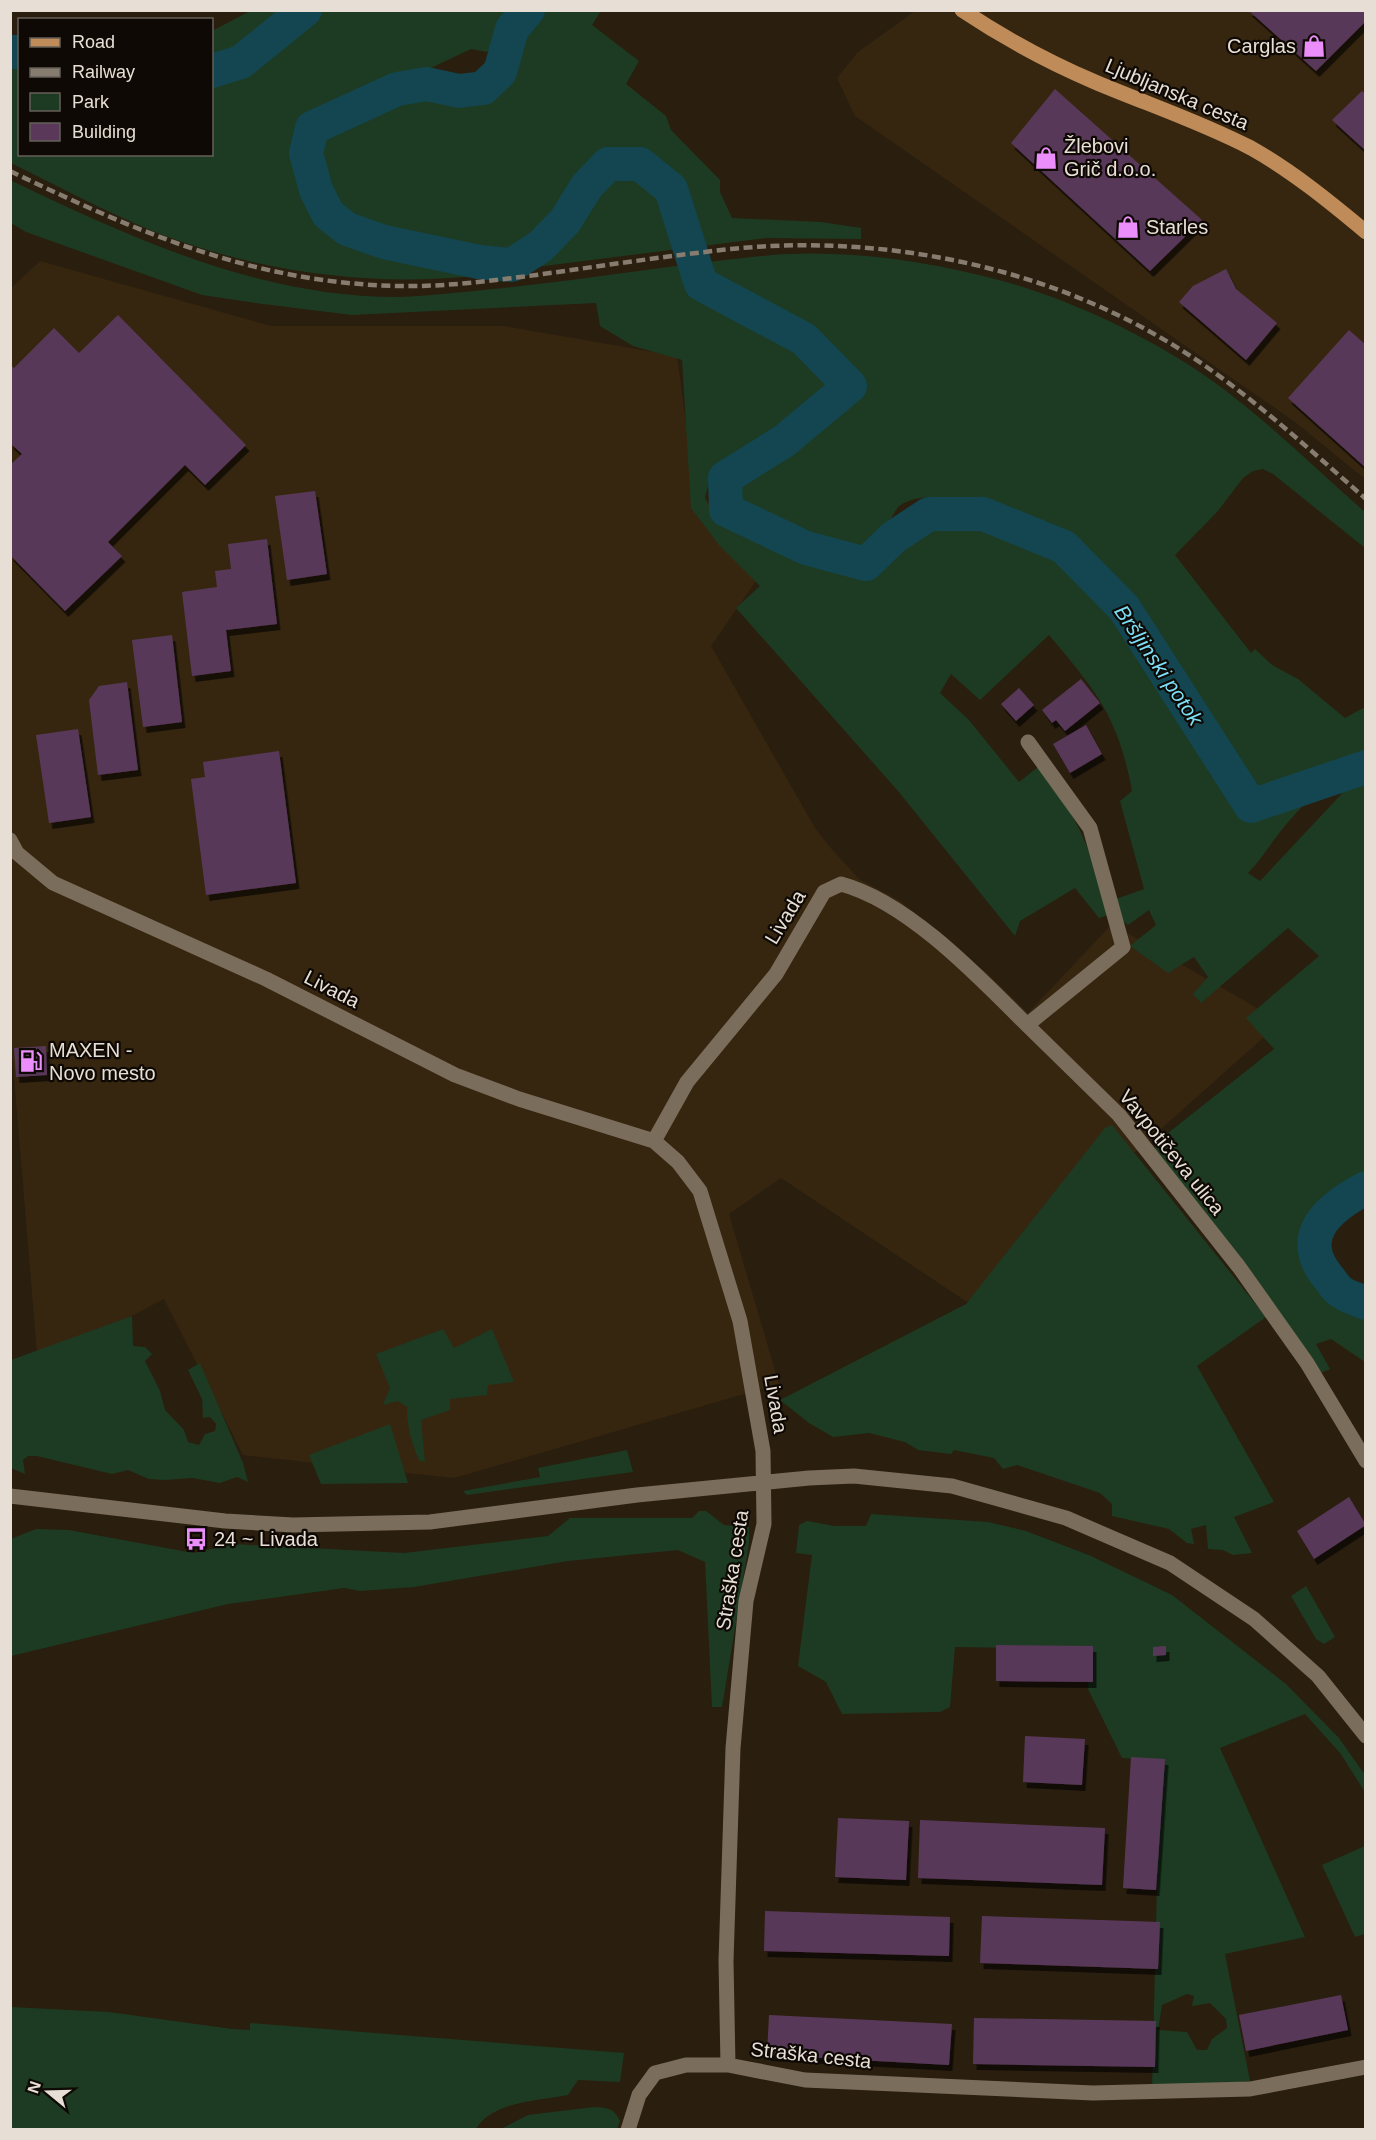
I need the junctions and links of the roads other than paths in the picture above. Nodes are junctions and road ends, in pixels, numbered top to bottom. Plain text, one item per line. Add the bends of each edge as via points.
1 (962, 10) edge
2 (1365, 232) edge
3 (1028, 741) dead end
4 (10, 840) edge
5 (1027, 1025) junction
6 (654, 1141) junction
7 (1365, 1461) edge
8 (763, 1484) junction
9 (10, 1496) edge
10 (1365, 1736) edge
11 (728, 2065) junction
12 (1365, 2067) edge
13 (628, 2130) edge

1 - 2 main road, Ljubljanska cesta via 1002,37 1058,66 1252,149
3 - 5 street via 1090,828 1123,947
4 - 6 street, Livada via 17,853 53,883 266,979 455,1075
5 - 6 street, Livada via 973,972 909,919 866,891 841,884 824,892 776,974 687,1082
5 - 7 street, Vavpotičeva ulica via 1119,1115 1239,1267 1307,1363
6 - 8 street, Livada via 678,1162 700,1191 712,1224 740,1321 763,1451
8 - 9 street via 637,1495 430,1522 293,1525
8 - 10 street via 854,1476 952,1486 1066,1518 1170,1563 1254,1619 1318,1676
8 - 11 street, Straška cesta via 764,1524 746,1601 733,1748 726,1961
11 - 12 street, Straška cesta via 804,2080 1093,2092 1250,2089
11 - 13 street via 686,2065 655,2073 639,2095

